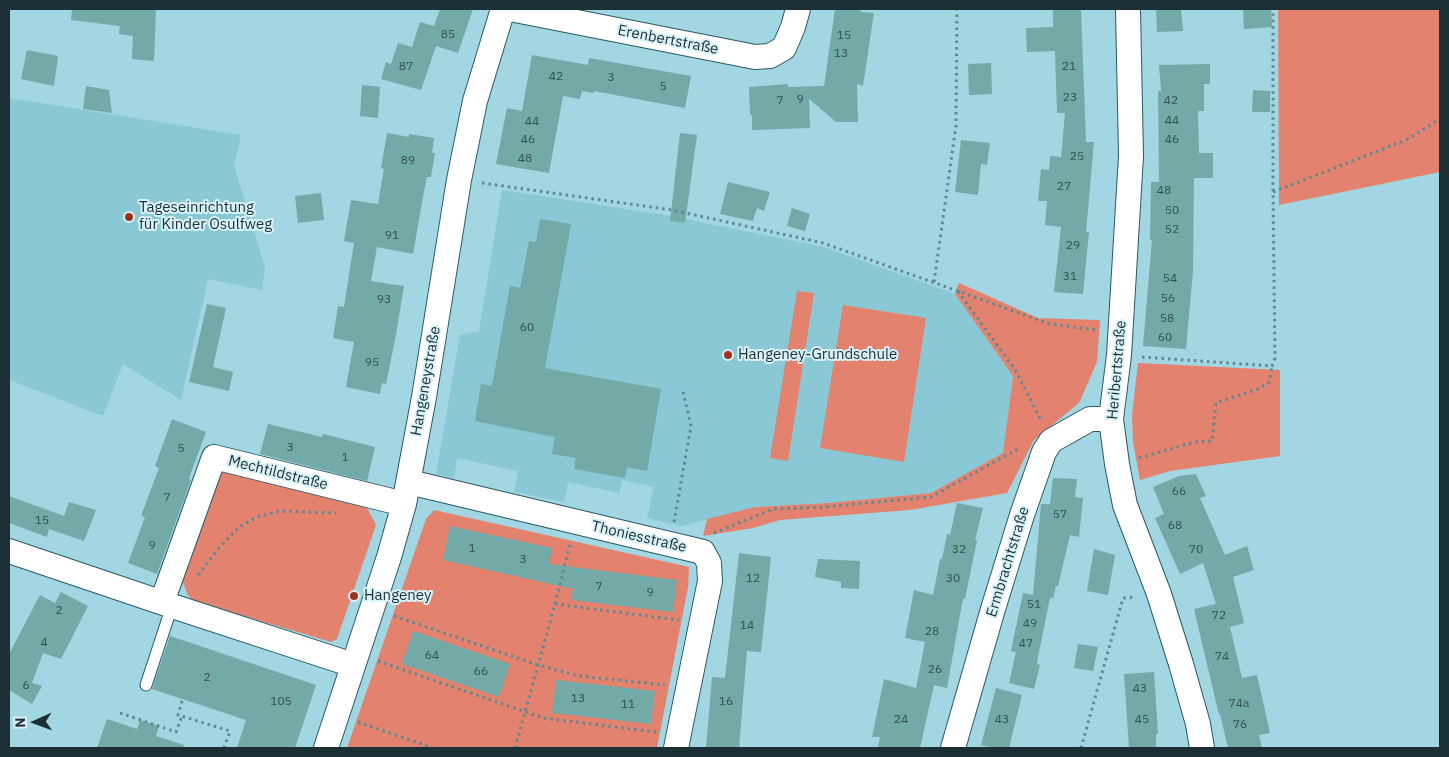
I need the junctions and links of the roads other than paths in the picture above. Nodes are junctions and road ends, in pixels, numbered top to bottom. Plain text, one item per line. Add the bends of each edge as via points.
1 (503, 9) edge
2 (510, 9) edge
3 (798, 9) edge
4 (1128, 9) edge
5 (1111, 419) junction
6 (406, 493) junction
7 (10, 554) edge
8 (167, 604) junction
9 (355, 659) junction
10 (146, 685) dead end
11 (677, 741) edge
12 (326, 748) edge
13 (954, 748) edge
14 (1202, 748) edge

1 - 6 street, Hangeneystraße via 475,101 459,180
2 - 3 street, Erenbertstraße via 755,57 770,56 784,48
4 - 5 street, Heribertstraße via 1131,156 1119,356
5 - 13 street, Ermbrachtstraße via 1090,419 1048,446 1022,516
5 - 14 street, Heribertstraße via 1126,505 1181,664
6 - 8 street, Mechtildstraße via 214,457
6 - 9 street, Hangeneystraße via 389,557
6 - 11 street, Thoniesstraße via 575,522 703,552 710,563 710,581
7 - 8 street
8 - 9 street
8 - 10 lane
9 - 12 street, Hangeneystraße

